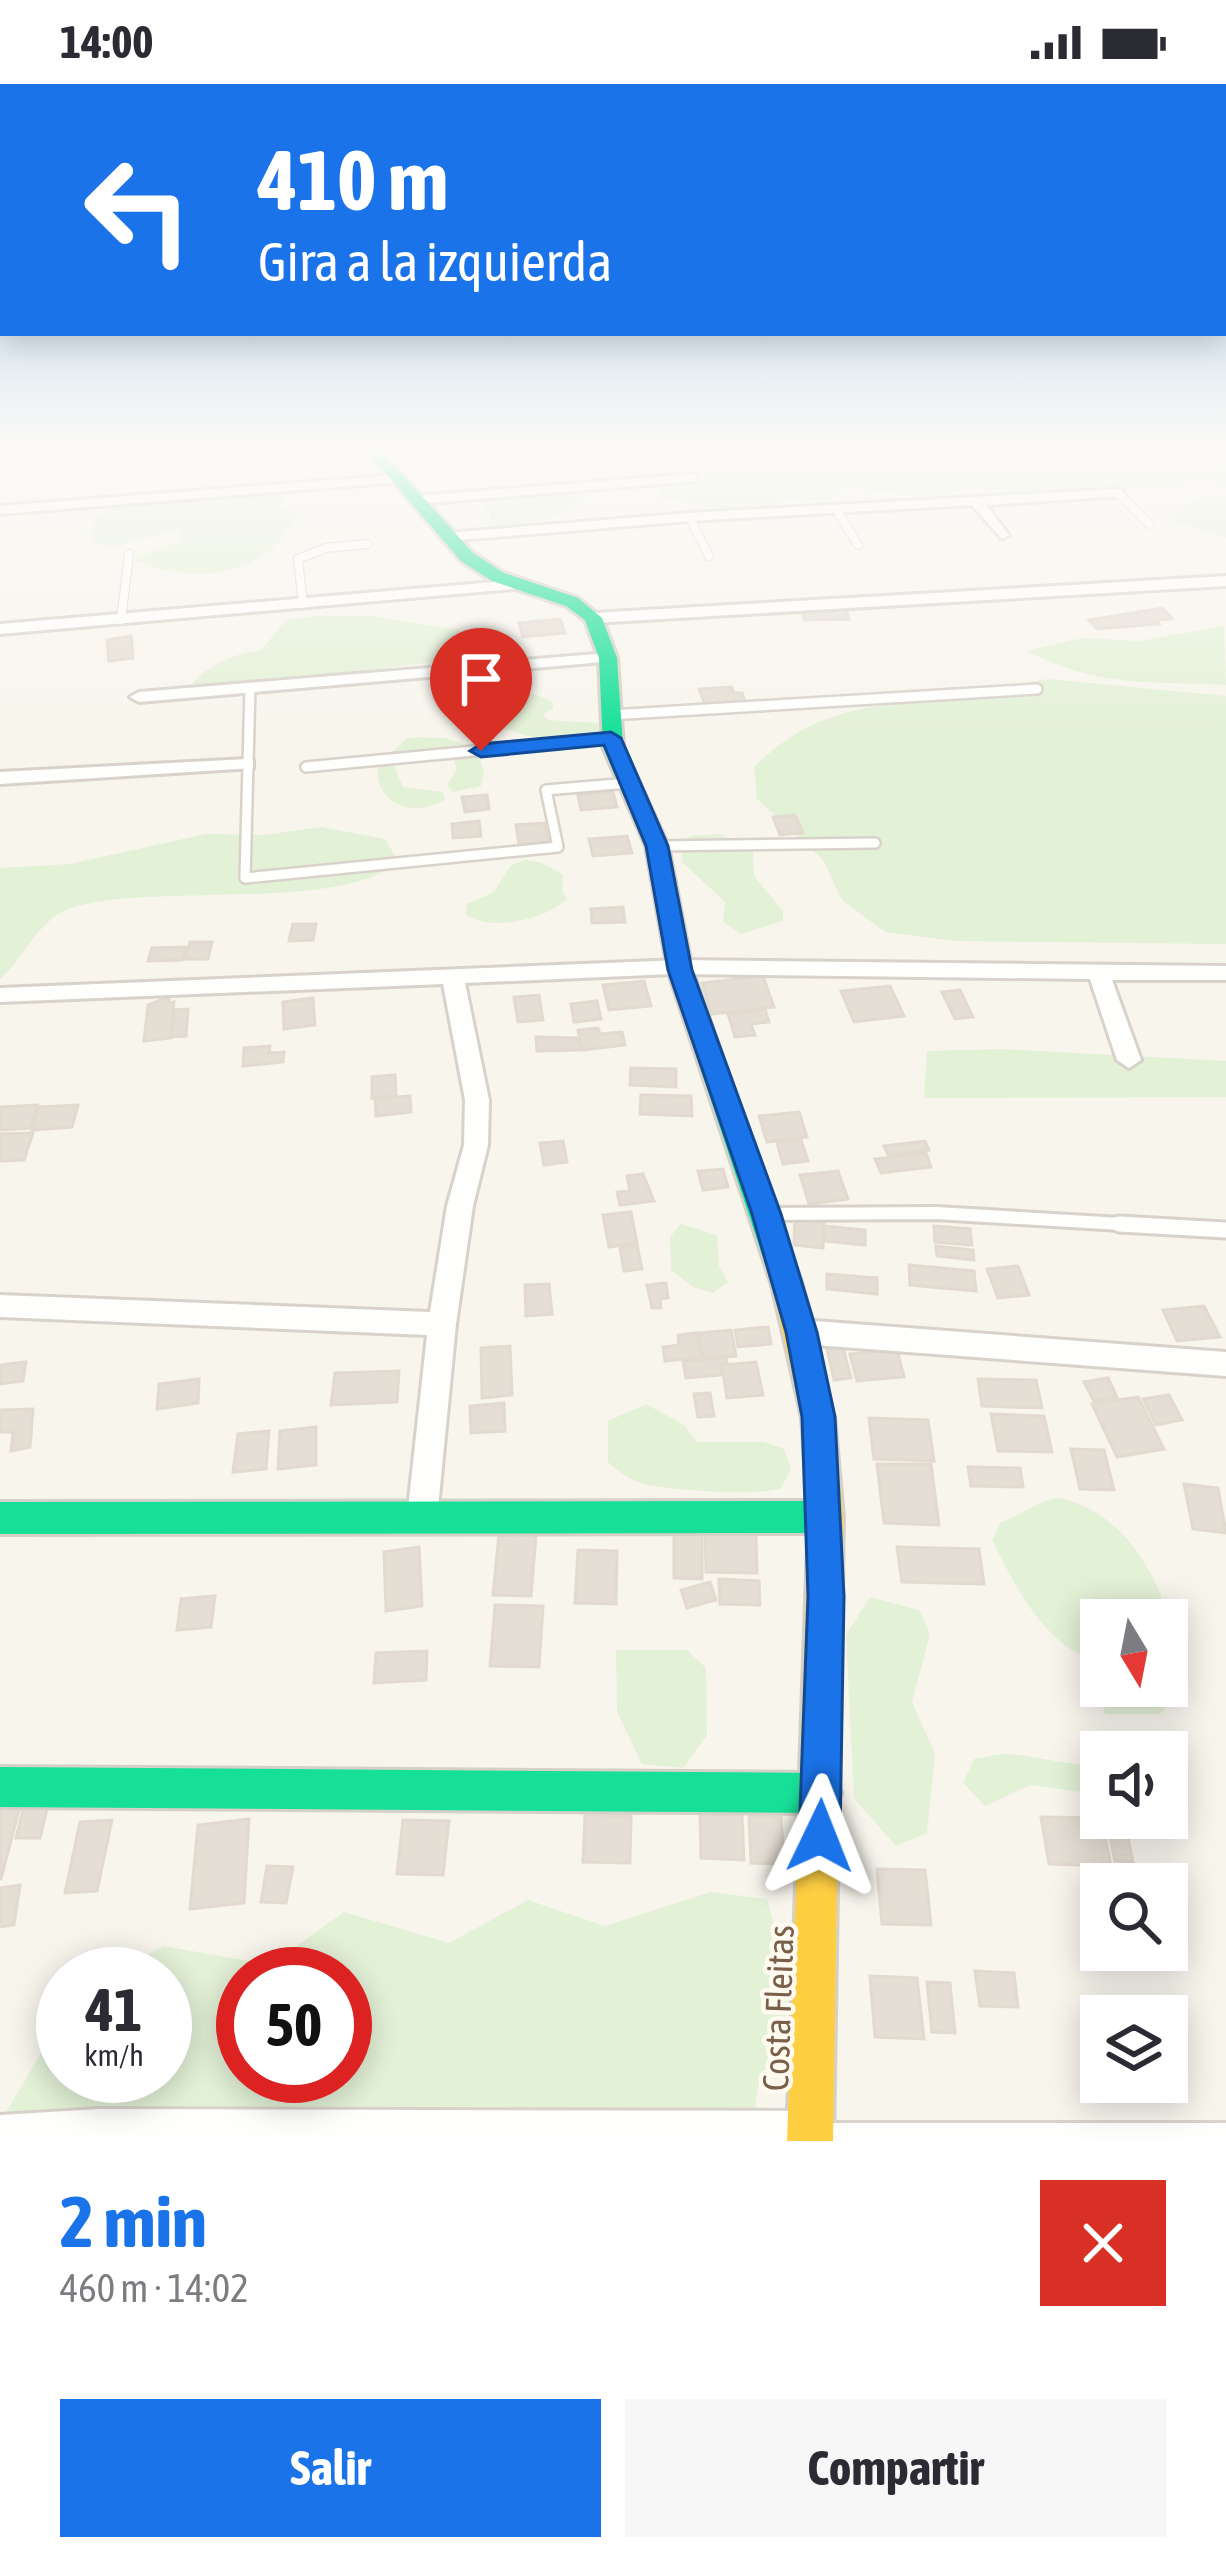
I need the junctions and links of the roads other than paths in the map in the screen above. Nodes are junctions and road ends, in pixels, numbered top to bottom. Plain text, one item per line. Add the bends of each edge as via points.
1 (367, 544) dead end
2 (456, 544) edge
3 (703, 544) edge
4 (129, 554) dead end
5 (709, 556) dead end
6 (1226, 580) edge
7 (520, 585) junction
8 (303, 604) junction
9 (593, 618) junction
10 (121, 620) junction
11 (0, 629) edge
12 (608, 658) junction
13 (250, 688) junction
14 (1037, 689) dead end
15 (139, 697) dead end
16 (610, 727) junction
17 (248, 764) junction
18 (307, 767) dead end
19 (0, 778) edge
20 (630, 783) junction
21 (875, 843) dead end
22 (657, 846) junction
23 (680, 968) junction
24 (1098, 972) junction
25 (1226, 973) edge
26 (452, 975) junction
27 (0, 995) edge
28 (1129, 1060) dead end
29 (767, 1214) junction
30 (1226, 1230) edge
31 (0, 1306) edge
32 (442, 1324) junction
33 (801, 1332) junction
34 (1226, 1364) edge
35 (826, 1517) junction
36 (0, 1518) edge
37 (422, 1518) junction
38 (0, 1787) edge
39 (821, 1793) junction
40 (1226, 2132) edge
41 (0, 2136) edge
42 (810, 2137) edge

1 - 8 lane via 298,559
2 - 7 main road
3 - 5 lane
4 - 10 lane
6 - 9 street
7 - 8 street
7 - 9 main road
8 - 10 street
9 - 12 main road, Costa Fleitas
10 - 11 street
12 - 13 street
12 - 16 main road, Costa Fleitas
13 - 15 street
13 - 17 lane
14 - 16 lane
16 - 18 lane
16 - 20 main road, Costa Fleitas
17 - 19 street
17 - 20 lane via 245,878 558,848 546,790
20 - 22 main road, Costa Fleitas
21 - 22 lane
22 - 23 main road, Costa Fleitas
23 - 24 street
23 - 26 street
23 - 29 main road, Costa Fleitas
24 - 25 street
24 - 28 street
26 - 27 street
26 - 32 street via 477,1100 476,1145
29 - 30 lane via 936,1213
29 - 33 main road, Costa Fleitas
31 - 32 street
32 - 37 street
33 - 34 street
33 - 35 main road, Costa Fleitas
35 - 37 main road
35 - 39 main road, Costa Fleitas
36 - 37 main road
38 - 39 main road
39 - 42 main road, Costa Fleitas
40 - 42 lane
41 - 42 street via 99,2129

